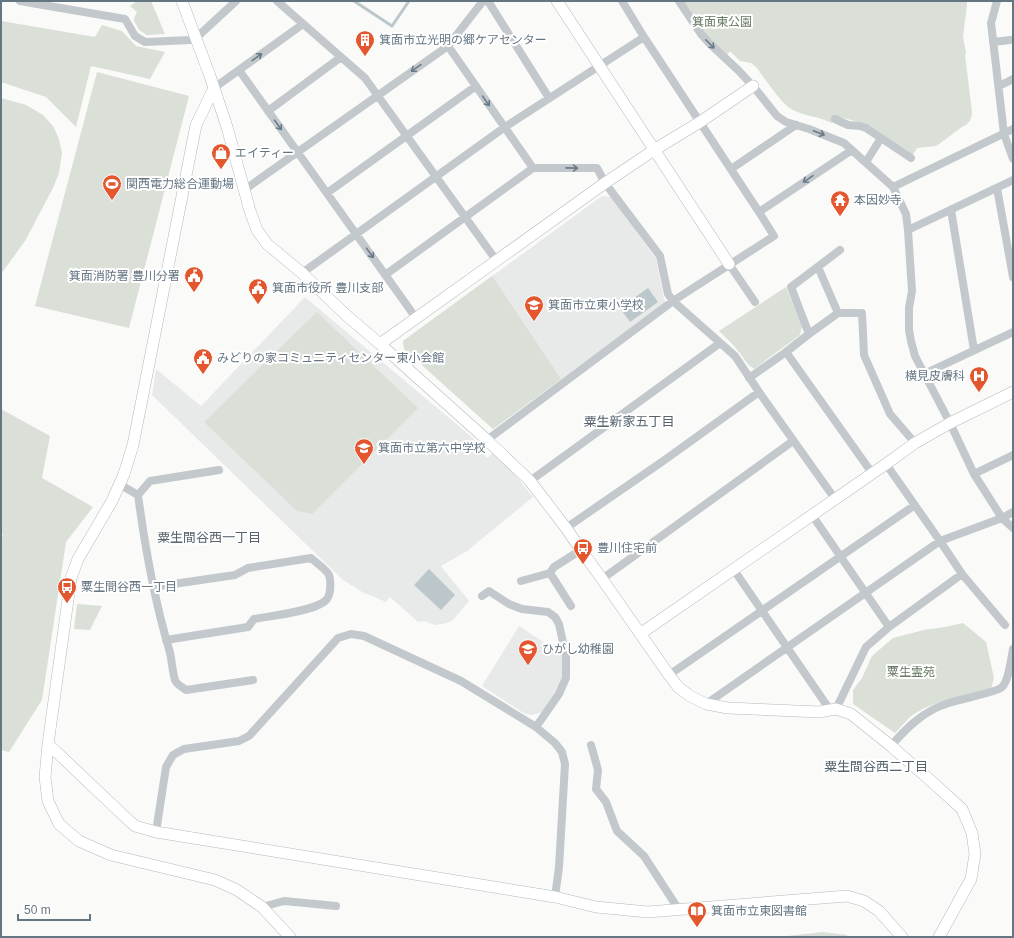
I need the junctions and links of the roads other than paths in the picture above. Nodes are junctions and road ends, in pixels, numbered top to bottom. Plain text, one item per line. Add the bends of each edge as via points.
1 (20, 1) edge
2 (182, 1) edge
3 (236, 1) edge
4 (277, 1) edge
5 (483, 1) edge
6 (488, 1) edge
7 (557, 1) edge
8 (622, 1) edge
9 (679, 1) edge
10 (998, 1) edge
11 (303, 24) junction
12 (644, 37) junction
13 (196, 38) junction
14 (1010, 40) dead end
15 (994, 42) junction
16 (448, 46) junction
17 (341, 57) junction
18 (599, 66) junction
19 (239, 70) junction
20 (1013, 79) edge
21 (476, 86) junction
22 (753, 86) junction
23 (998, 86) junction
24 (214, 88) junction
25 (377, 96) junction
26 (550, 98) junction
27 (268, 111) junction
28 (835, 119) dead end
29 (700, 122) junction
30 (796, 125) junction
31 (505, 127) junction
32 (1013, 129) edge
33 (1004, 134) junction
34 (406, 136) junction
35 (881, 138) junction
36 (654, 150) junction
37 (852, 150) junction
38 (298, 153) junction
39 (911, 158) dead end
40 (1013, 159) edge
41 (866, 162) junction
42 (533, 168) junction
43 (731, 169) junction
44 (436, 177) junction
45 (1013, 180) edge
46 (605, 183) junction
47 (894, 187) junction
48 (998, 188) junction
49 (244, 190) junction
50 (327, 193) junction
51 (951, 210) junction
52 (759, 212) junction
53 (465, 217) junction
54 (908, 230) junction
55 (356, 234) junction
56 (840, 250) dead end
57 (496, 260) junction
58 (729, 264) junction
59 (818, 266) junction
60 (302, 273) junction
61 (385, 274) junction
62 (1013, 277) edge
63 (673, 301) junction
64 (755, 302) dead end
65 (838, 313) junction
66 (416, 318) junction
67 (1013, 332) edge
68 (808, 334) junction
69 (720, 343) junction
70 (380, 344) junction
71 (974, 350) junction
72 (786, 352) junction
73 (924, 374) junction
74 (749, 378) junction
75 (759, 392) junction
76 (1013, 392) edge
77 (950, 423) junction
78 (487, 440) junction
79 (794, 441) junction
80 (915, 443) junction
81 (1013, 455) edge
82 (886, 464) junction
83 (219, 470) dead end
84 (872, 474) junction
85 (974, 474) junction
86 (530, 481) junction
87 (120, 484) junction
88 (138, 495) junction
89 (835, 499) junction
90 (915, 505) junction
91 (1013, 512) edge
92 (812, 515) junction
93 (1002, 518) junction
94 (566, 528) junction
95 (1013, 528) edge
96 (940, 541) junction
97 (580, 550) junction
98 (840, 557) junction
99 (734, 570) junction
100 (550, 573) junction
101 (962, 574) junction
102 (602, 579) junction
103 (521, 581) dead end
104 (153, 588) junction
105 (866, 593) junction
106 (482, 596) dead end
107 (571, 606) dead end
108 (762, 611) junction
109 (1005, 625) dead end
110 (889, 626) junction
111 (640, 634) junction
112 (166, 640) junction
113 (787, 648) junction
114 (1013, 649) edge
115 (669, 675) junction
116 (253, 680) dead end
117 (706, 704) junction
118 (833, 710) junction
119 (536, 727) junction
120 (48, 744) junction
121 (591, 745) dead end
122 (891, 746) junction
123 (156, 832) junction
124 (554, 897) junction
125 (336, 906) dead end
126 (262, 907) junction
127 (678, 910) junction
128 (282, 932) edge
129 (290, 937) edge
130 (902, 937) edge
131 (939, 937) edge

1 - 13 street via 125,19 135,36 145,42
2 - 13 street
3 - 13 street
4 - 11 street
5 - 16 street
6 - 26 street
7 - 18 street
8 - 12 street
9 -> 22 street via 701,34
10 - 15 street via 991,23
11 - 17 street
19 -> 11 street
12 - 18 street
12 - 29 street
13 - 24 street
14 - 15 street
15 - 23 street
16 - 21 street
16 -> 25 street
17 - 25 street via 365,78
17 - 27 street
18 - 26 street
18 - 36 street
19 - 24 street
19 - 27 street
20 - 23 street
21 -> 31 street
21 - 34 street
22 - 29 street
22 - 30 street via 777,116
23 - 33 street
24 - 49 street
24 - 87 street via 196,124 133,445
25 - 34 street
25 - 38 street
26 - 31 street
27 -> 38 street
28 - 35 street via 848,125 866,128
29 - 36 street
29 - 43 street
30 -> 37 street via 844,143
30 - 43 street
31 - 42 street
31 - 44 street
32 - 33 street
33 - 40 street
33 - 47 street
34 - 44 street
34 - 50 street
35 - 39 street
35 - 41 street
36 - 46 street
36 - 58 street
37 - 41 street
37 -> 52 street
38 - 49 street
38 - 50 street
41 - 47 street
42 -> 46 street via 597,168
42 - 53 street
43 - 52 street
44 - 53 street
44 - 55 street
45 - 48 street
46 - 57 street
46 - 63 street via 660,256 668,294
47 - 54 street via 906,214
48 - 51 street
48 - 62 street
49 - 60 street via 257,230 267,244
50 - 55 street
51 - 54 street
51 - 71 street
52 - 58 street via 774,236
53 - 57 street
53 - 61 street
54 - 73 street via 912,291 909,330 915,356
55 - 60 street
55 -> 61 street
56 - 59 street
57 - 66 street
58 - 63 street
58 - 64 street
59 - 65 street
59 - 68 street via 791,287
60 - 70 street
61 - 66 street
63 - 69 street
63 - 78 street
65 - 68 street
65 - 80 street via 862,313 864,355 890,414
66 - 70 street
67 - 71 street
68 - 72 street
69 - 74 street via 735,356
69 - 86 street
70 - 78 street
71 - 73 street
72 - 74 street
72 - 84 street
73 - 77 street
74 - 75 street
75 - 79 street
75 - 94 street
76 - 77 street
77 - 80 street
77 - 85 street
78 - 86 street
79 - 89 street
79 - 102 street
80 - 82 street
81 - 85 street
82 - 84 street
82 - 90 street
83 - 88 street via 150,481
84 - 89 street
85 - 93 street
86 - 94 street
87 - 88 street
87 - 120 street via 78,559 71,578
88 - 104 street
89 - 92 street
90 - 96 street
90 - 98 street
91 - 93 street
92 - 98 street
92 - 99 street
93 - 95 street
93 - 96 street
94 - 97 street
96 - 101 street
96 - 105 street
97 - 100 street via 554,567
97 - 102 street
98 - 105 street
98 - 108 street
99 - 108 street
99 - 111 street
100 - 103 street
100 - 107 street
101 - 109 street
101 - 110 street
102 - 111 street
104 - 112 street
104 - 112 street via 235,575 248,568 311,558 329,574 331,589 328,599 310,609 254,619 248,627
105 - 110 street
105 - 113 street
106 - 119 street via 488,591 522,609 548,612 558,624 566,656 566,678 559,694
108 - 113 street
108 - 115 street
110 - 118 street via 866,647
111 - 115 street
112 - 116 street via 175,681 186,690
113 - 117 street
113 - 118 street
114 - 122 street via 1007,678 1002,688 934,708 919,717
115 - 117 street via 678,687
117 - 118 street via 728,708 819,712
118 - 122 street via 851,714
119 - 123 street via 461,681 364,636 350,634 338,638 249,736 239,741 184,749 173,756 166,767
119 - 124 street via 555,743 562,752 565,764 559,866
120 - 123 street via 135,826
120 - 126 street via 45,777 48,800 59,824 78,841 111,855 215,880 237,890
121 - 127 street via 598,770 596,789 606,802 617,831 644,856
122 - 131 street via 962,809 972,832 975,854 972,879
123 - 124 street
124 - 127 street via 596,906 648,912
125 - 126 street via 284,901
126 - 128 street
127 - 130 street via 847,896 864,901 879,911
128 - 129 street

